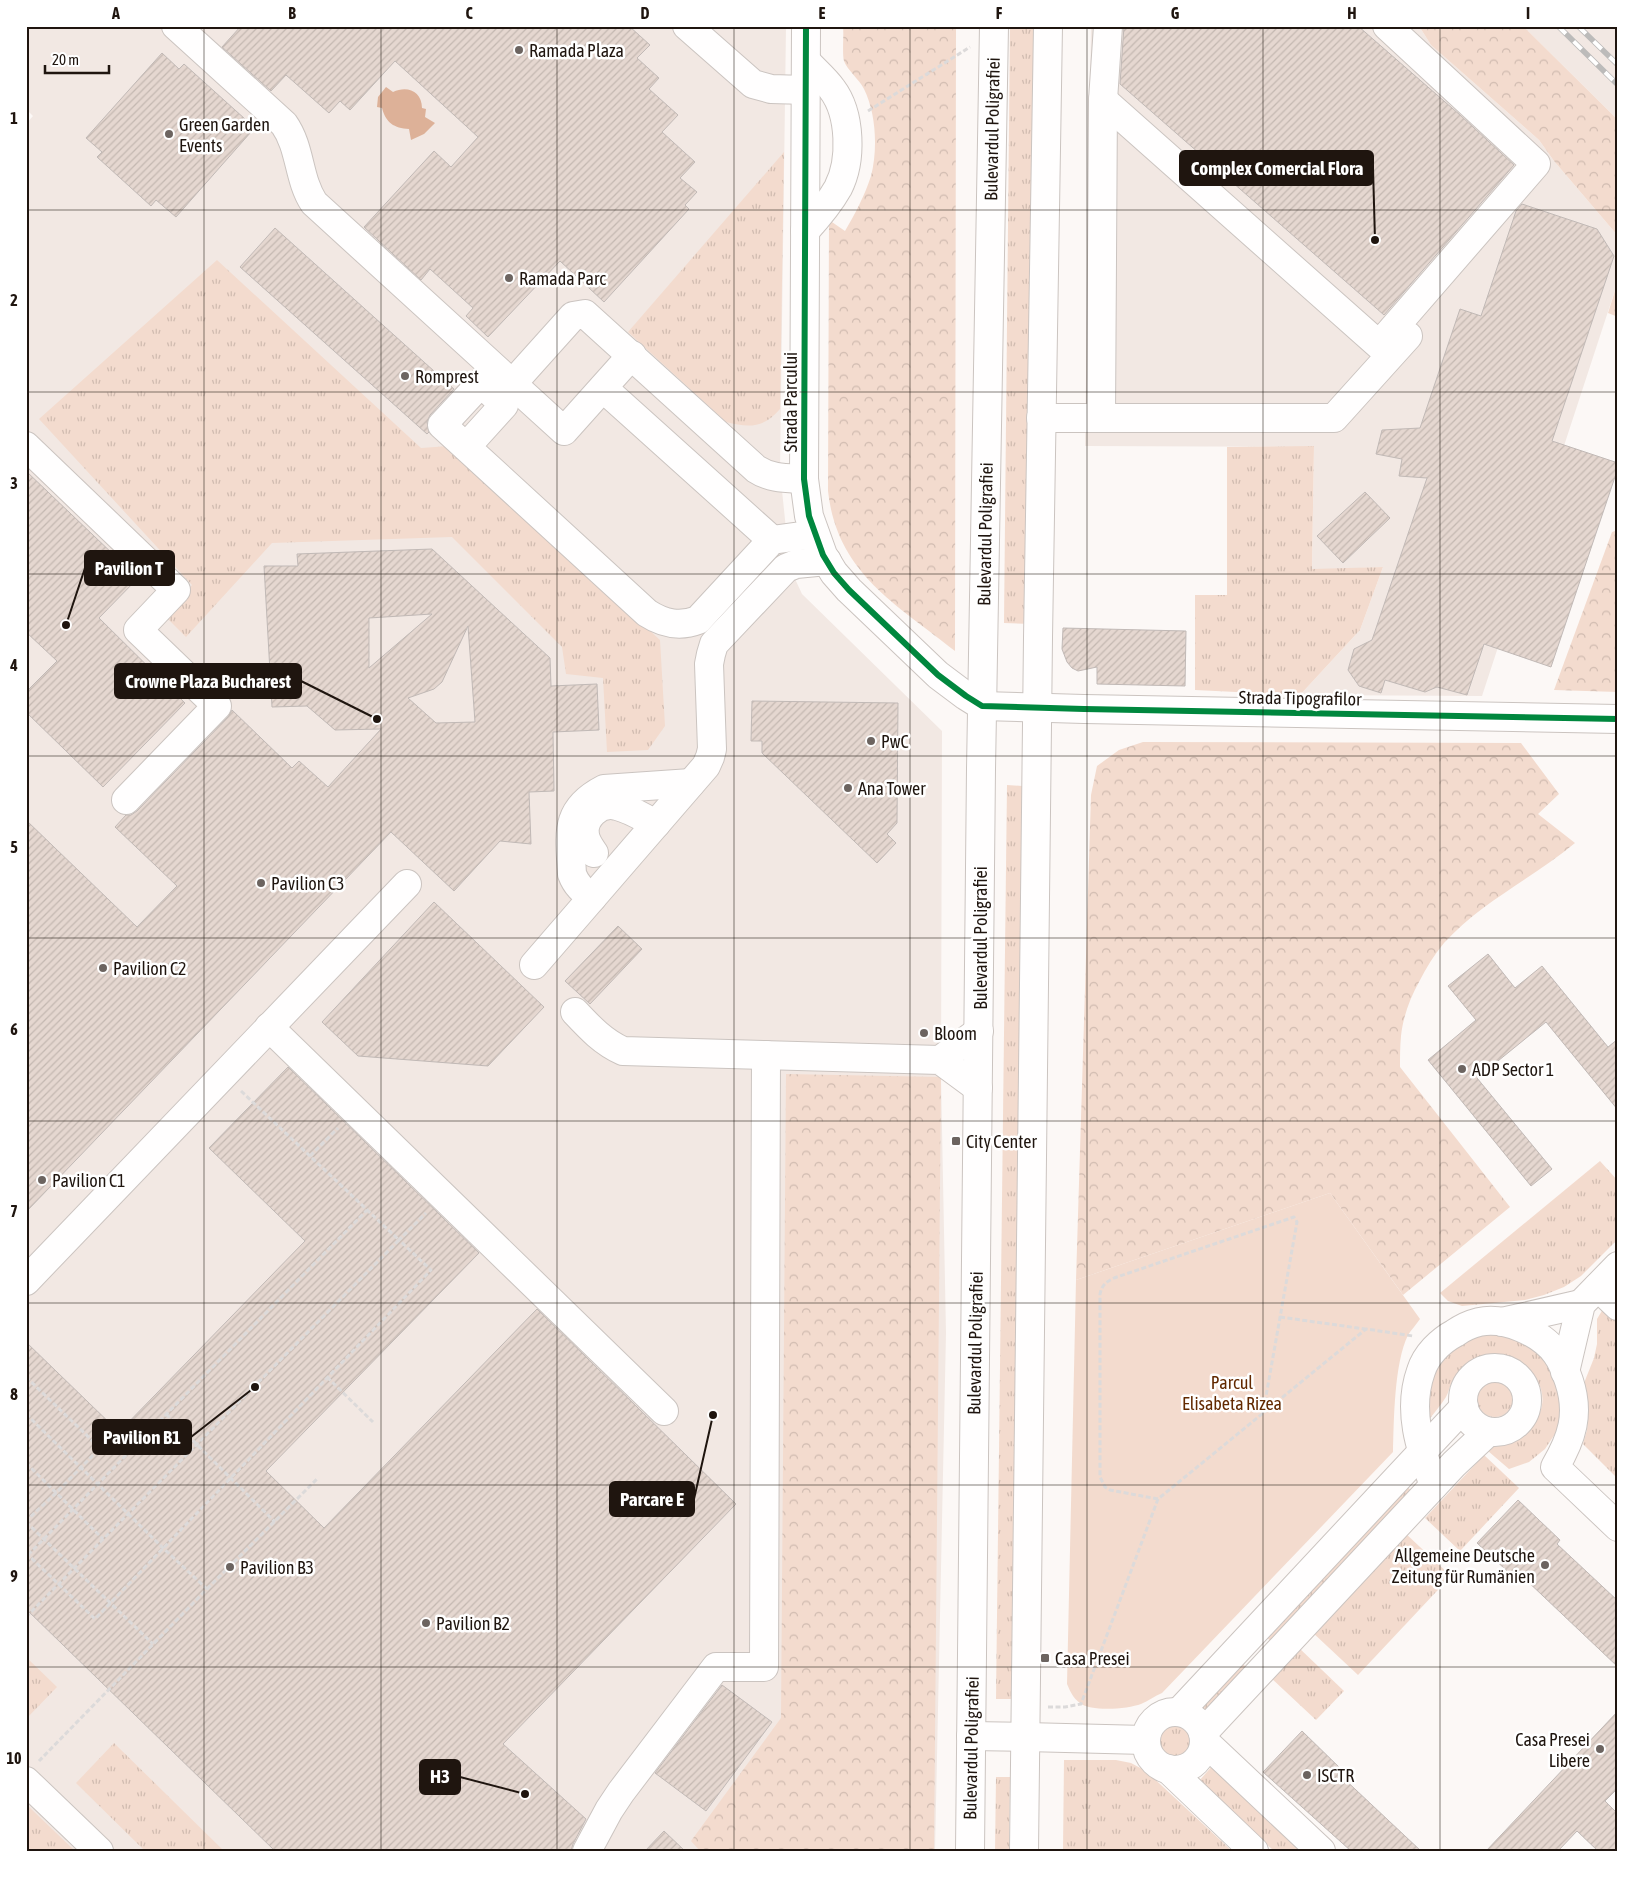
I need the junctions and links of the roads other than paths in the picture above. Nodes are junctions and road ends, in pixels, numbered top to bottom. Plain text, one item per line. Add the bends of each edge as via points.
1 (176, 26) edge
2 (687, 26) edge
3 (806, 26) edge
4 (1048, 26) edge
5 (1108, 26) edge
6 (1387, 26) edge
7 (994, 29) edge
8 (806, 61) junction
9 (806, 90) junction
10 (1103, 100) junction
11 (805, 231) junction
12 (1478, 257) dead end
13 (632, 355) junction
14 (512, 384) junction
15 (603, 388) junction
16 (1041, 418) junction
17 (1101, 418) junction
18 (26, 446) edge
19 (466, 447) dead end
20 (804, 479) junction
21 (815, 534) junction
22 (772, 540) junction
23 (827, 561) junction
24 (982, 706) junction
25 (1037, 708) junction
26 (1618, 719) edge
27 (691, 783) junction
28 (126, 800) dead end
29 (656, 824) junction
30 (594, 853) dead end
31 (406, 884) dead end
32 (592, 898) junction
33 (534, 965) dead end
34 (575, 1012) dead end
35 (268, 1027) junction
36 (979, 1030) junction
37 (766, 1055) junction
38 (940, 1060) junction
39 (978, 1088) junction
40 (1618, 1266) edge
41 (26, 1281) edge
42 (1590, 1295) junction
43 (1618, 1306) edge
44 (1502, 1322) junction
45 (1566, 1372) junction
46 (1464, 1407) junction
47 (664, 1411) dead end
48 (1488, 1432) junction
49 (1422, 1452) junction
50 (1434, 1485) junction
51 (1618, 1527) edge
52 (1180, 1712) junction
53 (971, 1736) junction
54 (1026, 1737) junction
55 (1204, 1737) junction
56 (1145, 1740) junction
57 (1168, 1770) junction
58 (29, 1774) edge
59 (99, 1851) edge
60 (587, 1851) edge
61 (970, 1851) edge
62 (1024, 1851) edge
63 (1254, 1851) edge
64 (1321, 1851) edge

1 - 14 main road via 284,124 314,203
2 - 9 main road via 752,84 771,89
3 - 8 main road, Strada Parcului
4 - 16 main road
5 - 10 main road
6 - 10 main road via 1536,164 1379,345
7 - 24 main road, Bulevardul Poligrafiei
8 - 9 main road, Strada Parcului
8 - 11 main road via 832,88 843,111 847,157 839,187
9 - 11 main road, Strada Parcului
10 - 17 main road
11 - 20 main road, Strada Parcului
12 - 17 main road via 1334,418
13 - 14 main road via 590,317 578,314
13 - 15 main road
13 - 20 main road via 756,469 774,478
14 - 15 main road via 564,431
15 - 22 main road
16 - 17 main road
16 - 25 main road
18 - 28 main road via 176,590 138,630 217,706
19 - 22 main road via 647,613 668,623 689,624 698,620
20 - 21 main road, Strada Parcului
21 - 22 main road
21 - 23 main road, Strada Parcului
23 - 24 main road, Strada Parcului via 849,590 938,675
23 - 27 main road via 786,568 714,644 710,654 712,749 706,766
24 - 25 main road, Strada Tipografilor
24 - 36 main road, Bulevardul Poligrafiei
25 - 26 main road, Strada Tipografilor
25 - 54 main road
27 - 29 main road
27 - 32 main road via 604,789 583,804 571,826 572,874 581,889
29 - 30 main road via 618,806 602,807 590,816 585,827 587,842
29 - 32 main road
31 - 35 main road
32 - 33 main road
34 - 37 main road via 601,1038 623,1051
35 - 41 main road
35 - 47 main road
36 - 38 main road
36 - 39 main road, Bulevardul Poligrafiei
37 - 38 main road
37 - 60 main road via 764,1667 716,1667 621,1792
38 - 39 main road
39 - 53 main road, Bulevardul Poligrafiei
40 - 42 main road
42 - 43 main road
42 - 44 main road
42 - 45 main road
44 - 45 main road via 1541,1338 1556,1354
44 - 49 main road via 1480,1322 1460,1329 1442,1340 1430,1354 1416,1388 1415,1408
45 - 51 main road via 1572,1391 1573,1430 1555,1467
46 - 48 main road via 1472,1423
46 - 48 main road via 1466,1387 1480,1372 1499,1369 1518,1378 1526,1396 1523,1416 1508,1429
46 - 49 main road
48 - 50 main road
49 - 50 main road
49 - 52 main road
50 - 55 main road
52 - 55 main road via 1195,1719
52 - 56 main road via 1164,1713 1156,1718 1146,1732
53 - 54 main road
53 - 61 main road, Bulevardul Poligrafiei
54 - 56 main road
54 - 62 main road
55 - 57 main road via 1203,1750 1193,1764
55 - 64 main road
56 - 57 main road via 1149,1756
57 - 63 main road
58 - 59 main road

